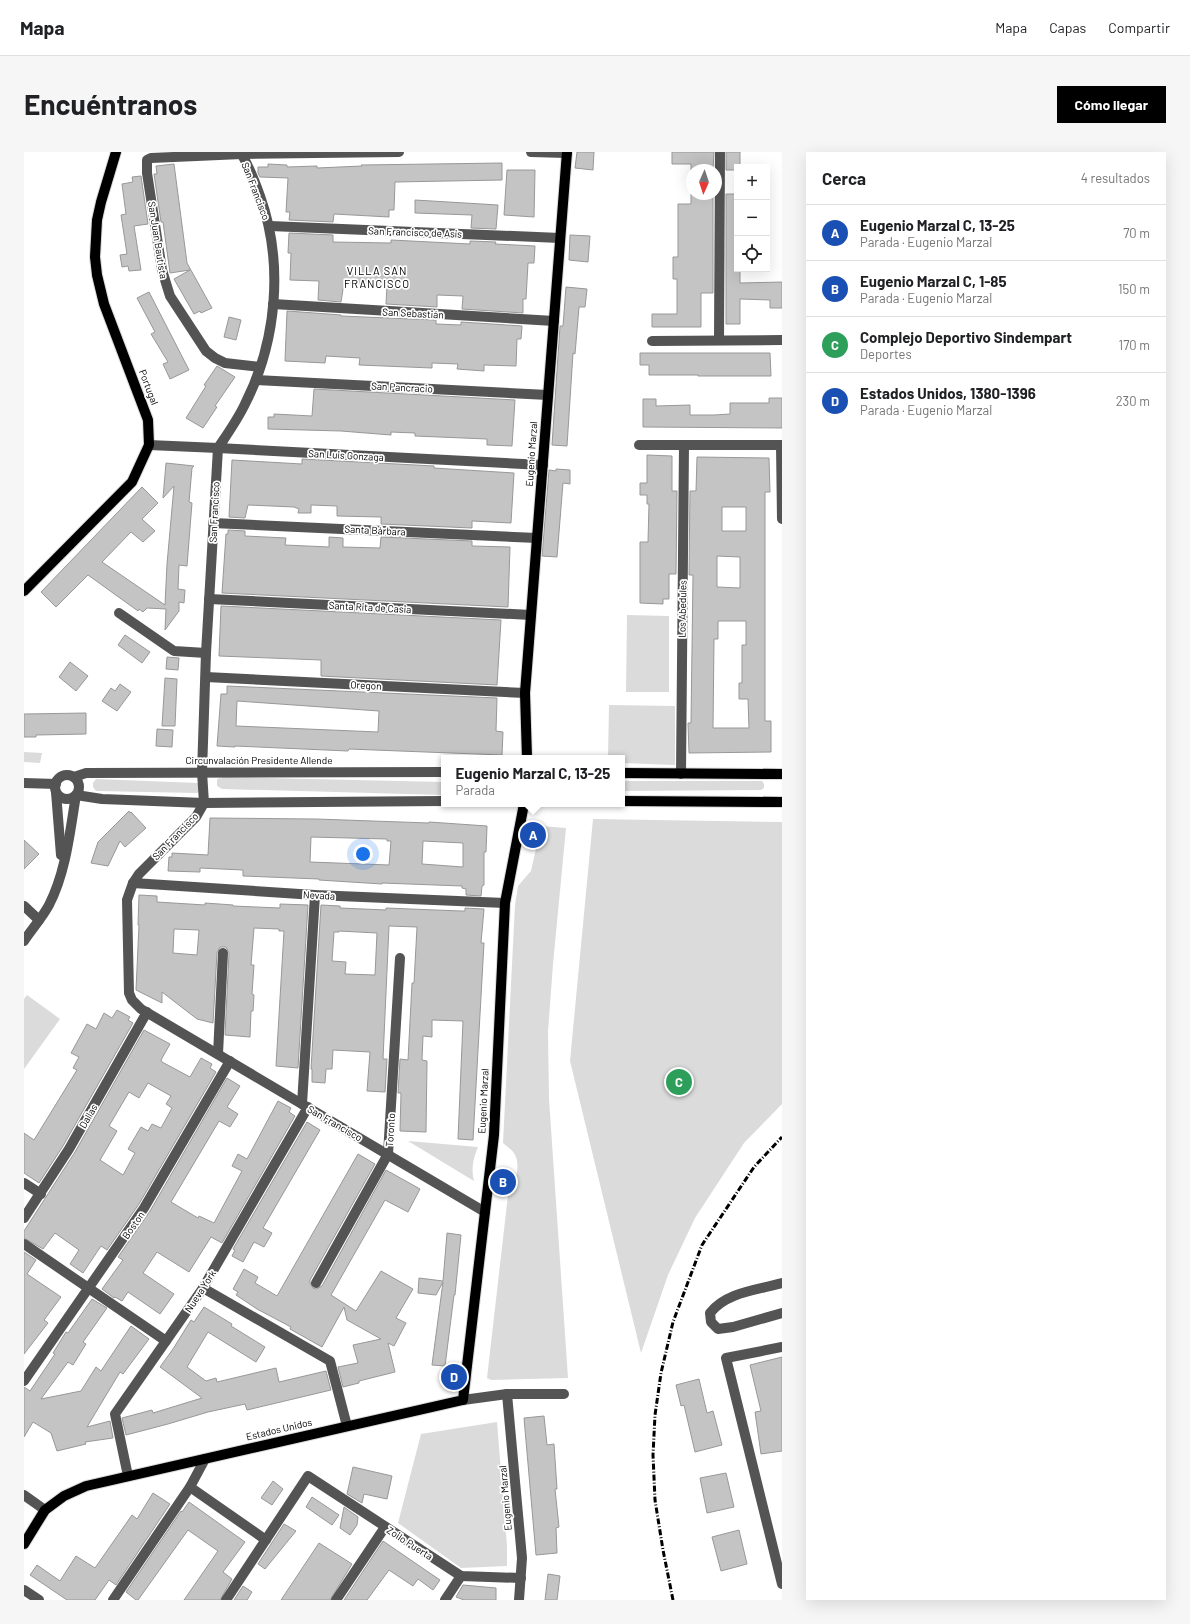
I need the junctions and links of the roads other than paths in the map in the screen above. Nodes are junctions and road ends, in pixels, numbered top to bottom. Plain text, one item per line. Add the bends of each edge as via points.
1 (116, 152) edge
2 (356, 152) edge
3 (399, 152) edge
4 (531, 152) edge
5 (567, 152) edge
6 (720, 152) edge
7 (241, 153) edge
8 (287, 153) edge
9 (270, 226) junction
10 (560, 238) junction
11 (273, 304) junction
12 (554, 321) junction
13 (718, 340) junction
14 (782, 340) edge
15 (652, 341) dead end
16 (260, 367) junction
17 (256, 380) junction
18 (548, 395) junction
19 (149, 445) junction
20 (684, 445) junction
21 (781, 445) edge
22 (639, 446) dead end
23 (218, 448) junction
24 (543, 465) junction
25 (782, 519) edge
26 (214, 523) junction
27 (537, 538) junction
28 (24, 591) edge
29 (209, 598) junction
30 (119, 613) dead end
31 (531, 615) junction
32 (206, 653) junction
33 (206, 677) junction
34 (525, 693) junction
35 (527, 755) edge
36 (202, 772) junction
37 (441, 772) edge
38 (625, 773) edge
39 (681, 774) junction
40 (782, 774) edge
41 (74, 777) junction
42 (24, 783) edge
43 (56, 788) junction
44 (76, 795) junction
45 (441, 801) edge
46 (625, 801) edge
47 (782, 802) edge
48 (204, 803) junction
49 (523, 807) edge
50 (62, 869) junction
51 (133, 883) junction
52 (315, 895) junction
53 (505, 903) junction
54 (24, 906) edge
55 (39, 920) junction
56 (24, 941) edge
57 (223, 954) dead end
58 (400, 958) dead end
59 (147, 1012) junction
60 (218, 1054) junction
61 (230, 1061) junction
62 (305, 1105) junction
63 (388, 1154) junction
64 (24, 1183) edge
65 (41, 1194) junction
66 (485, 1212) junction
67 (24, 1218) edge
68 (24, 1244) edge
69 (316, 1283) dead end
70 (782, 1283) edge
71 (203, 1288) junction
72 (88, 1289) junction
73 (782, 1313) edge
74 (166, 1341) junction
75 (782, 1347) edge
76 (24, 1381) edge
77 (507, 1394) junction
78 (564, 1394) dead end
79 (463, 1400) junction
80 (347, 1426) junction
81 (205, 1459) junction
82 (128, 1476) junction
83 (190, 1487) junction
84 (24, 1495) edge
85 (45, 1510) junction
86 (385, 1527) junction
87 (266, 1540) junction
88 (24, 1544) edge
89 (461, 1576) junction
90 (521, 1578) junction
91 (782, 1584) edge
92 (24, 1590) edge
93 (39, 1600) edge
94 (113, 1600) edge
95 (226, 1600) edge
96 (336, 1600) edge
97 (445, 1600) edge
98 (519, 1600) edge

1 - 19 main road, Portugal via 97,220 97,275 104,304 148,420
2 - 3 street
2 - 8 street
4 - 5 street
5 - 10 main road, Eugenio Marzal
6 - 13 street
7 - 8 street
7 - 9 street, San Francisco
7 - 16 street, San Juan Bautista via 151,158 147,160 147,172 162,270 170,296 206,351 225,363
9 - 10 street, San Francisco de Asís
9 - 11 street, San Francisco
10 - 12 main road, Eugenio Marzal
11 - 12 street, San Sebastián
11 - 16 street, San Francisco
12 - 18 main road, Eugenio Marzal
13 - 14 street
13 - 15 street
16 - 17 street, San Francisco
17 - 18 street, San Pancracio
17 - 23 street, San Francisco
18 - 24 main road, Eugenio Marzal
19 - 23 street, San Luis Gonzaga
19 - 28 main road, Portugal via 132,482
20 - 21 street
20 - 22 street
20 - 39 street, Los Abedules
21 - 25 street
23 - 24 street, San Luis Gonzaga
23 - 26 street, San Francisco
24 - 27 main road, Eugenio Marzal
26 - 27 street, Santa Bárbara
26 - 29 street, San Francisco
27 - 31 main road, Eugenio Marzal
29 - 31 street, Santa Rita de Casia
29 - 32 street, San Francisco
30 - 32 street via 174,651
31 - 34 main road, Eugenio Marzal
32 - 33 street, San Francisco
33 - 34 street, Oregon
33 - 36 street, San Francisco
34 - 35 main road, Eugenio Marzal
36 - 37 street, Circunvalación Presidente Allende
36 - 41 street, Circunvalación Presidente Allende via 86,773
36 - 48 street, San Francisco
38 - 39 main road
39 - 40 main road
41 - 43 street, Circunvalación Presidente Allende via 63,776 57,781
41 - 44 street via 79,787
42 - 43 street
43 - 44 street via 66,799
43 - 50 street
44 - 48 street via 102,799
44 - 50 street
45 - 48 street
46 - 47 main road
48 - 51 street, San Francisco via 196,817 145,866
49 - 53 main road, Eugenio Marzal
50 - 55 street via 55,891
51 - 52 street, Nevada
51 - 59 street, San Francisco via 127,900 129,993 136,1005
52 - 53 street, Nevada
52 - 62 street, Nueva York
53 - 66 main road, Eugenio Marzal via 494,1135
54 - 55 street
55 - 56 street
57 - 60 street
58 - 63 street, Toronto
59 - 60 street, San Francisco
59 - 65 street, Dallas
60 - 61 street, San Francisco
61 - 62 street, San Francisco
61 - 72 street, Boston via 144,1208
62 - 63 street, San Francisco
62 - 71 street, Nueva York
63 - 66 street, San Francisco
63 - 69 street, Toronto
64 - 65 street
65 - 67 street, Dallas
66 - 79 main road, Eugenio Marzal
68 - 72 street
70 - 73 street via 737,1295 717,1304 710,1313 712,1322 718,1329
71 - 74 street, Nueva York
71 - 80 street via 330,1361
72 - 74 street
72 - 76 street, Boston
74 - 82 street, Nueva York via 115,1414
75 - 91 street via 726,1358
77 - 78 street, Estados Unidos
77 - 79 street, Estados Unidos
77 - 90 street, Eugenio Marzal via 522,1558
79 - 80 main road, Estados Unidos
80 - 81 main road, Estados Unidos
81 - 82 main road, Estados Unidos
81 - 83 street
82 - 85 main road, Estados Unidos via 75,1490
83 - 87 street
83 - 94 street
84 - 85 street
85 - 88 main road, Estados Unidos
86 - 87 street, Zoilo Puerta via 308,1476
86 - 89 street, Zoilo Puerta
86 - 96 street
87 - 95 street
89 - 90 street
89 - 97 street
90 - 98 street, Eugenio Marzal
92 - 93 street

